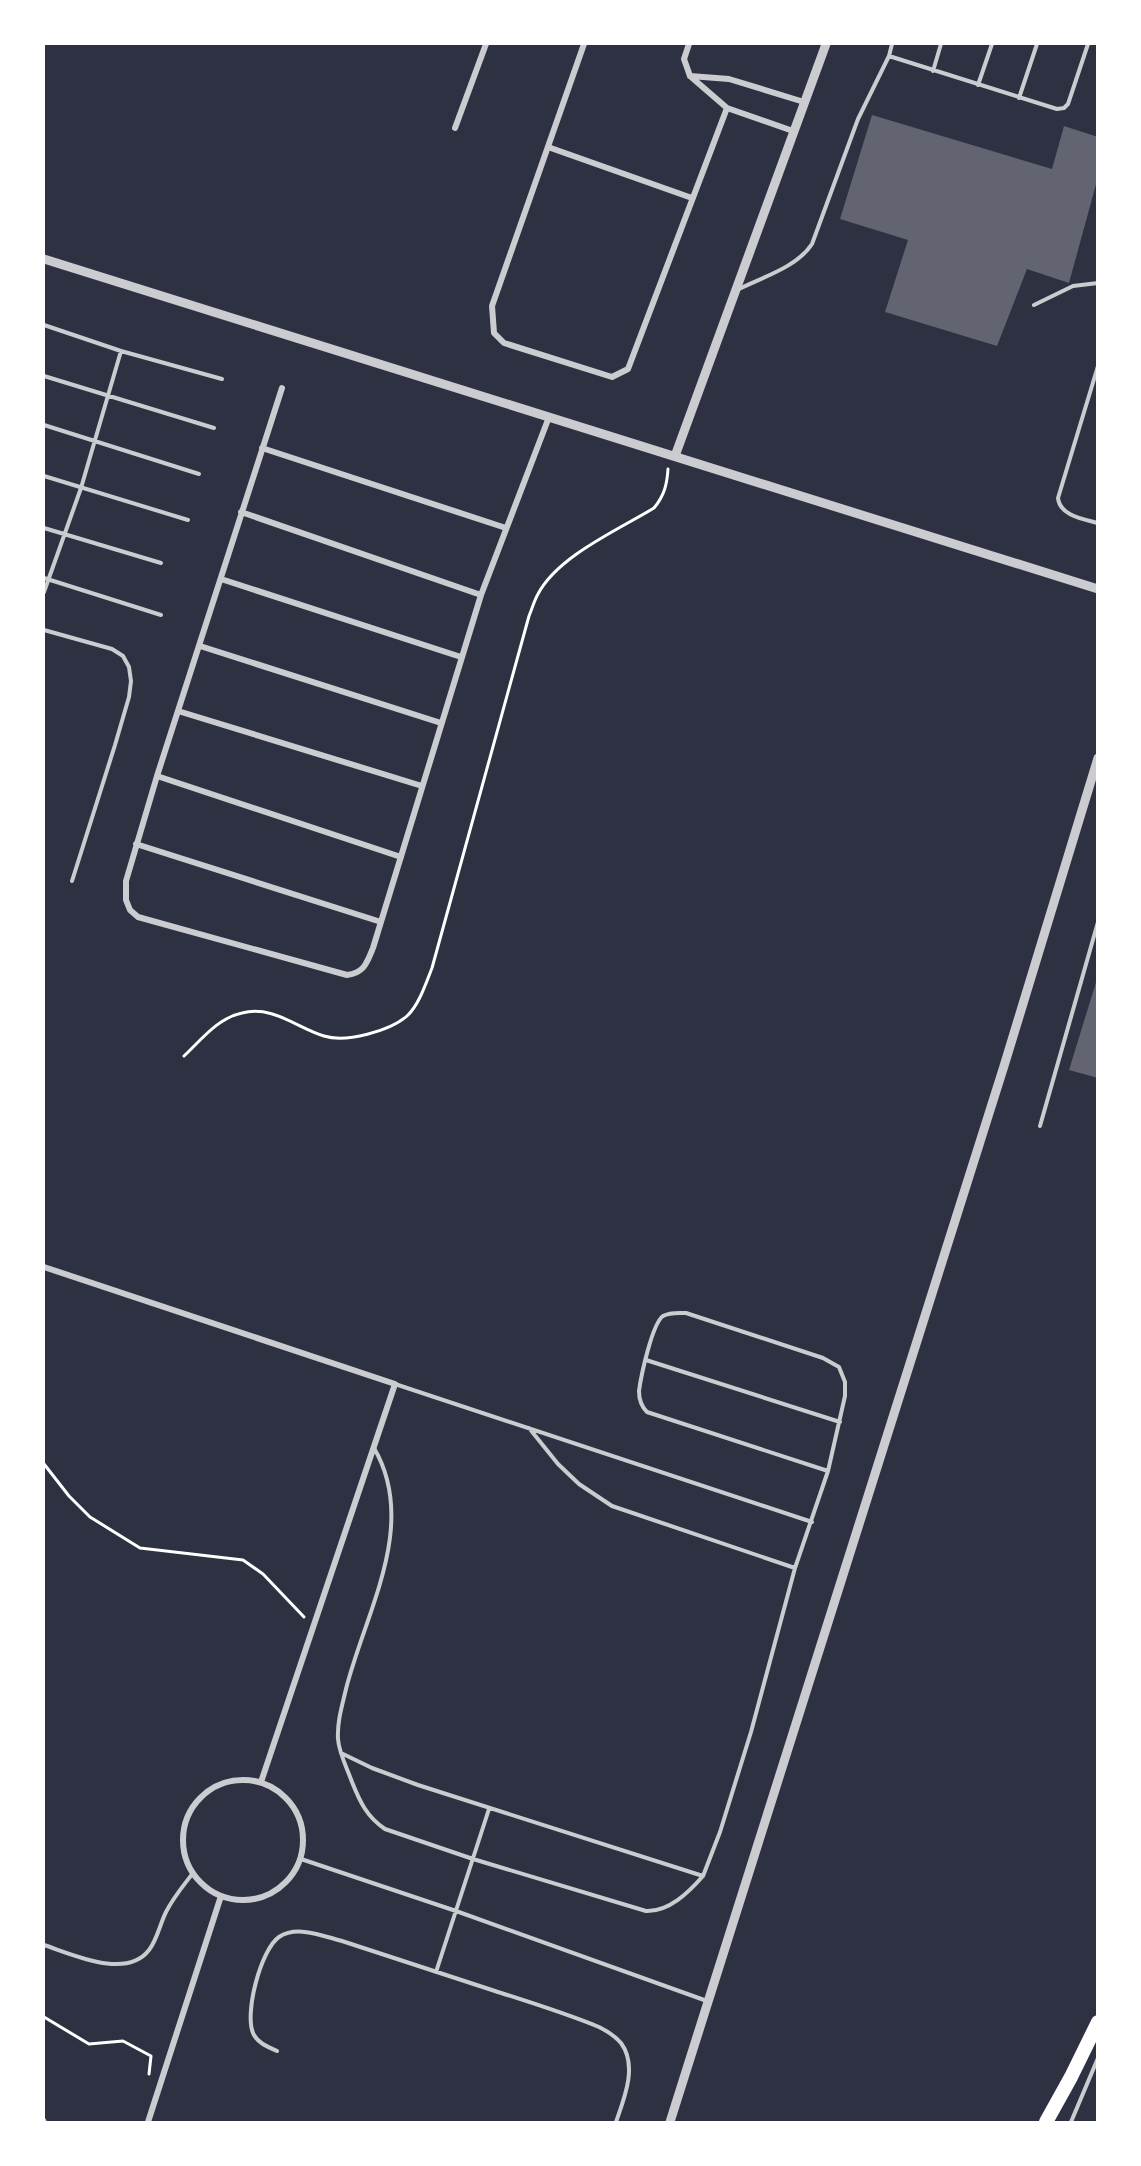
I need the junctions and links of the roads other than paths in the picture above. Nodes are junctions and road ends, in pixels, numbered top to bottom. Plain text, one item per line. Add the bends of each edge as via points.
1 (486, 44) edge
2 (584, 44) edge
3 (689, 44) edge
4 (826, 44) edge
5 (892, 44) edge
6 (941, 44) edge
7 (992, 44) edge
8 (1037, 44) edge
9 (1088, 44) edge
10 (889, 56) junction
11 (933, 71) junction
12 (690, 76) junction
13 (978, 85) junction
14 (1019, 98) junction
15 (804, 102) junction
16 (727, 108) junction
17 (454, 128) dead end
18 (793, 131) junction
19 (548, 147) junction
20 (692, 198) junction
21 (44, 259) edge
22 (1098, 283) edge
23 (736, 291) junction
24 (1034, 305) dead end
25 (44, 325) edge
26 (121, 351) junction
27 (1098, 366) edge
28 (44, 376) edge
29 (222, 379) dead end
30 (282, 388) dead end
31 (108, 396) junction
32 (549, 417) junction
33 (44, 425) edge
34 (214, 428) dead end
35 (94, 441) junction
36 (262, 448) junction
37 (672, 456) junction
38 (200, 474) dead end
39 (44, 476) edge
40 (81, 488) junction
41 (241, 512) junction
42 (188, 520) dead end
43 (1098, 523) edge
44 (44, 528) edge
45 (506, 528) junction
46 (64, 534) junction
47 (161, 563) dead end
48 (46, 578) edge
49 (221, 579) junction
50 (1098, 589) edge
51 (44, 592) edge
52 (481, 595) junction
53 (161, 615) dead end
54 (44, 630) edge
55 (200, 646) junction
56 (461, 657) junction
57 (178, 711) junction
58 (441, 723) junction
59 (1098, 758) edge
60 (157, 776) junction
61 (422, 786) junction
62 (136, 844) junction
63 (401, 857) junction
64 (72, 881) dead end
65 (381, 922) junction
66 (1098, 922) edge
67 (1040, 1126) dead end
68 (44, 1267) edge
69 (646, 1360) junction
70 (395, 1384) junction
71 (840, 1422) junction
72 (528, 1428) junction
73 (373, 1447) junction
74 (828, 1472) junction
75 (812, 1522) junction
76 (795, 1568) junction
77 (341, 1753) junction
78 (261, 1782) junction
79 (489, 1809) junction
80 (301, 1859) junction
81 (472, 1859) junction
82 (193, 1873) junction
83 (703, 1876) junction
84 (221, 1896) junction
85 (456, 1911) junction
86 (44, 1945) edge
87 (435, 1972) junction
88 (708, 2001) junction
89 (1098, 2022) edge
90 (277, 2051) dead end
91 (1098, 2058) edge
92 (148, 2122) edge
93 (616, 2122) edge
94 (670, 2122) edge
95 (1046, 2122) edge
96 (1071, 2122) edge

1 - 17 street
2 - 19 street
3 - 12 street via 684,59
4 - 15 street
5 - 10 lane
6 - 11 lane
7 - 13 lane
8 - 14 lane
9 - 14 lane via 1064,108
10 - 11 lane
10 - 23 lane via 858,119 812,244 805,254
11 - 13 lane
12 - 15 street via 729,79
12 - 16 street
13 - 14 lane
15 - 18 street
16 - 18 street
16 - 20 street
18 - 23 street
19 - 20 street
19 - 20 street via 492,306 494,333 504,343 612,376 628,369
21 - 32 street
22 - 24 lane via 1072,286
23 - 37 street
25 - 26 lane
26 - 29 lane
26 - 31 lane
27 - 43 lane via 1058,498 1063,510
28 - 31 lane
30 - 36 street
31 - 34 lane
31 - 35 lane
32 - 37 street
32 - 45 street
33 - 35 lane
35 - 38 lane
35 - 40 lane
36 - 41 street
36 - 45 street
37 - 50 street
39 - 40 lane
40 - 42 lane
40 - 46 lane
41 - 49 street
41 - 52 street
44 - 46 lane
45 - 52 street
46 - 47 lane
46 - 48 lane
48 - 51 lane
48 - 53 lane
49 - 55 street
49 - 56 street
52 - 56 street
54 - 64 lane via 112,649 123,656 131,681 121,726
55 - 57 street
55 - 58 street
56 - 58 street
57 - 60 street
57 - 61 street
58 - 61 street
59 - 88 street
60 - 62 street
60 - 63 street
61 - 63 street
62 - 65 street
62 - 65 street via 125,892 130,910 138,917 347,975 363,970
63 - 65 street
66 - 67 lane
68 - 70 street
69 - 71 lane
69 - 71 lane via 655,1327 662,1317 686,1312 702,1317 839,1367 845,1382
69 - 74 lane via 639,1392 647,1412
70 - 72 lane
70 - 73 street
71 - 74 lane
72 - 75 lane
72 - 76 lane via 579,1484 612,1506
73 - 77 lane via 389,1486 389,1543 338,1720
73 - 78 street
74 - 75 lane
75 - 76 lane
76 - 83 lane via 751,1732
77 - 79 lane via 372,1768
77 - 81 lane via 365,1812 374,1822
78 - 80 street via 278,1790 301,1821
78 - 82 street via 224,1782 207,1790 194,1804 182,1838 184,1856
79 - 81 lane
79 - 83 lane
80 - 84 street via 291,1877 260,1898 240,1900
80 - 85 lane
81 - 83 lane via 646,1911 668,1905
81 - 85 lane
82 - 84 street via 205,1887
82 - 86 lane via 171,1902 150,1949 130,1964 92,1960
84 - 92 street
85 - 87 lane
85 - 88 lane
87 - 90 lane via 310,1932 280,1936 267,1952 249,2017 255,2037
87 - 93 lane via 613,2035 627,2055 628,2070 628,2084
88 - 94 street
89 - 95 highway
91 - 96 lane

